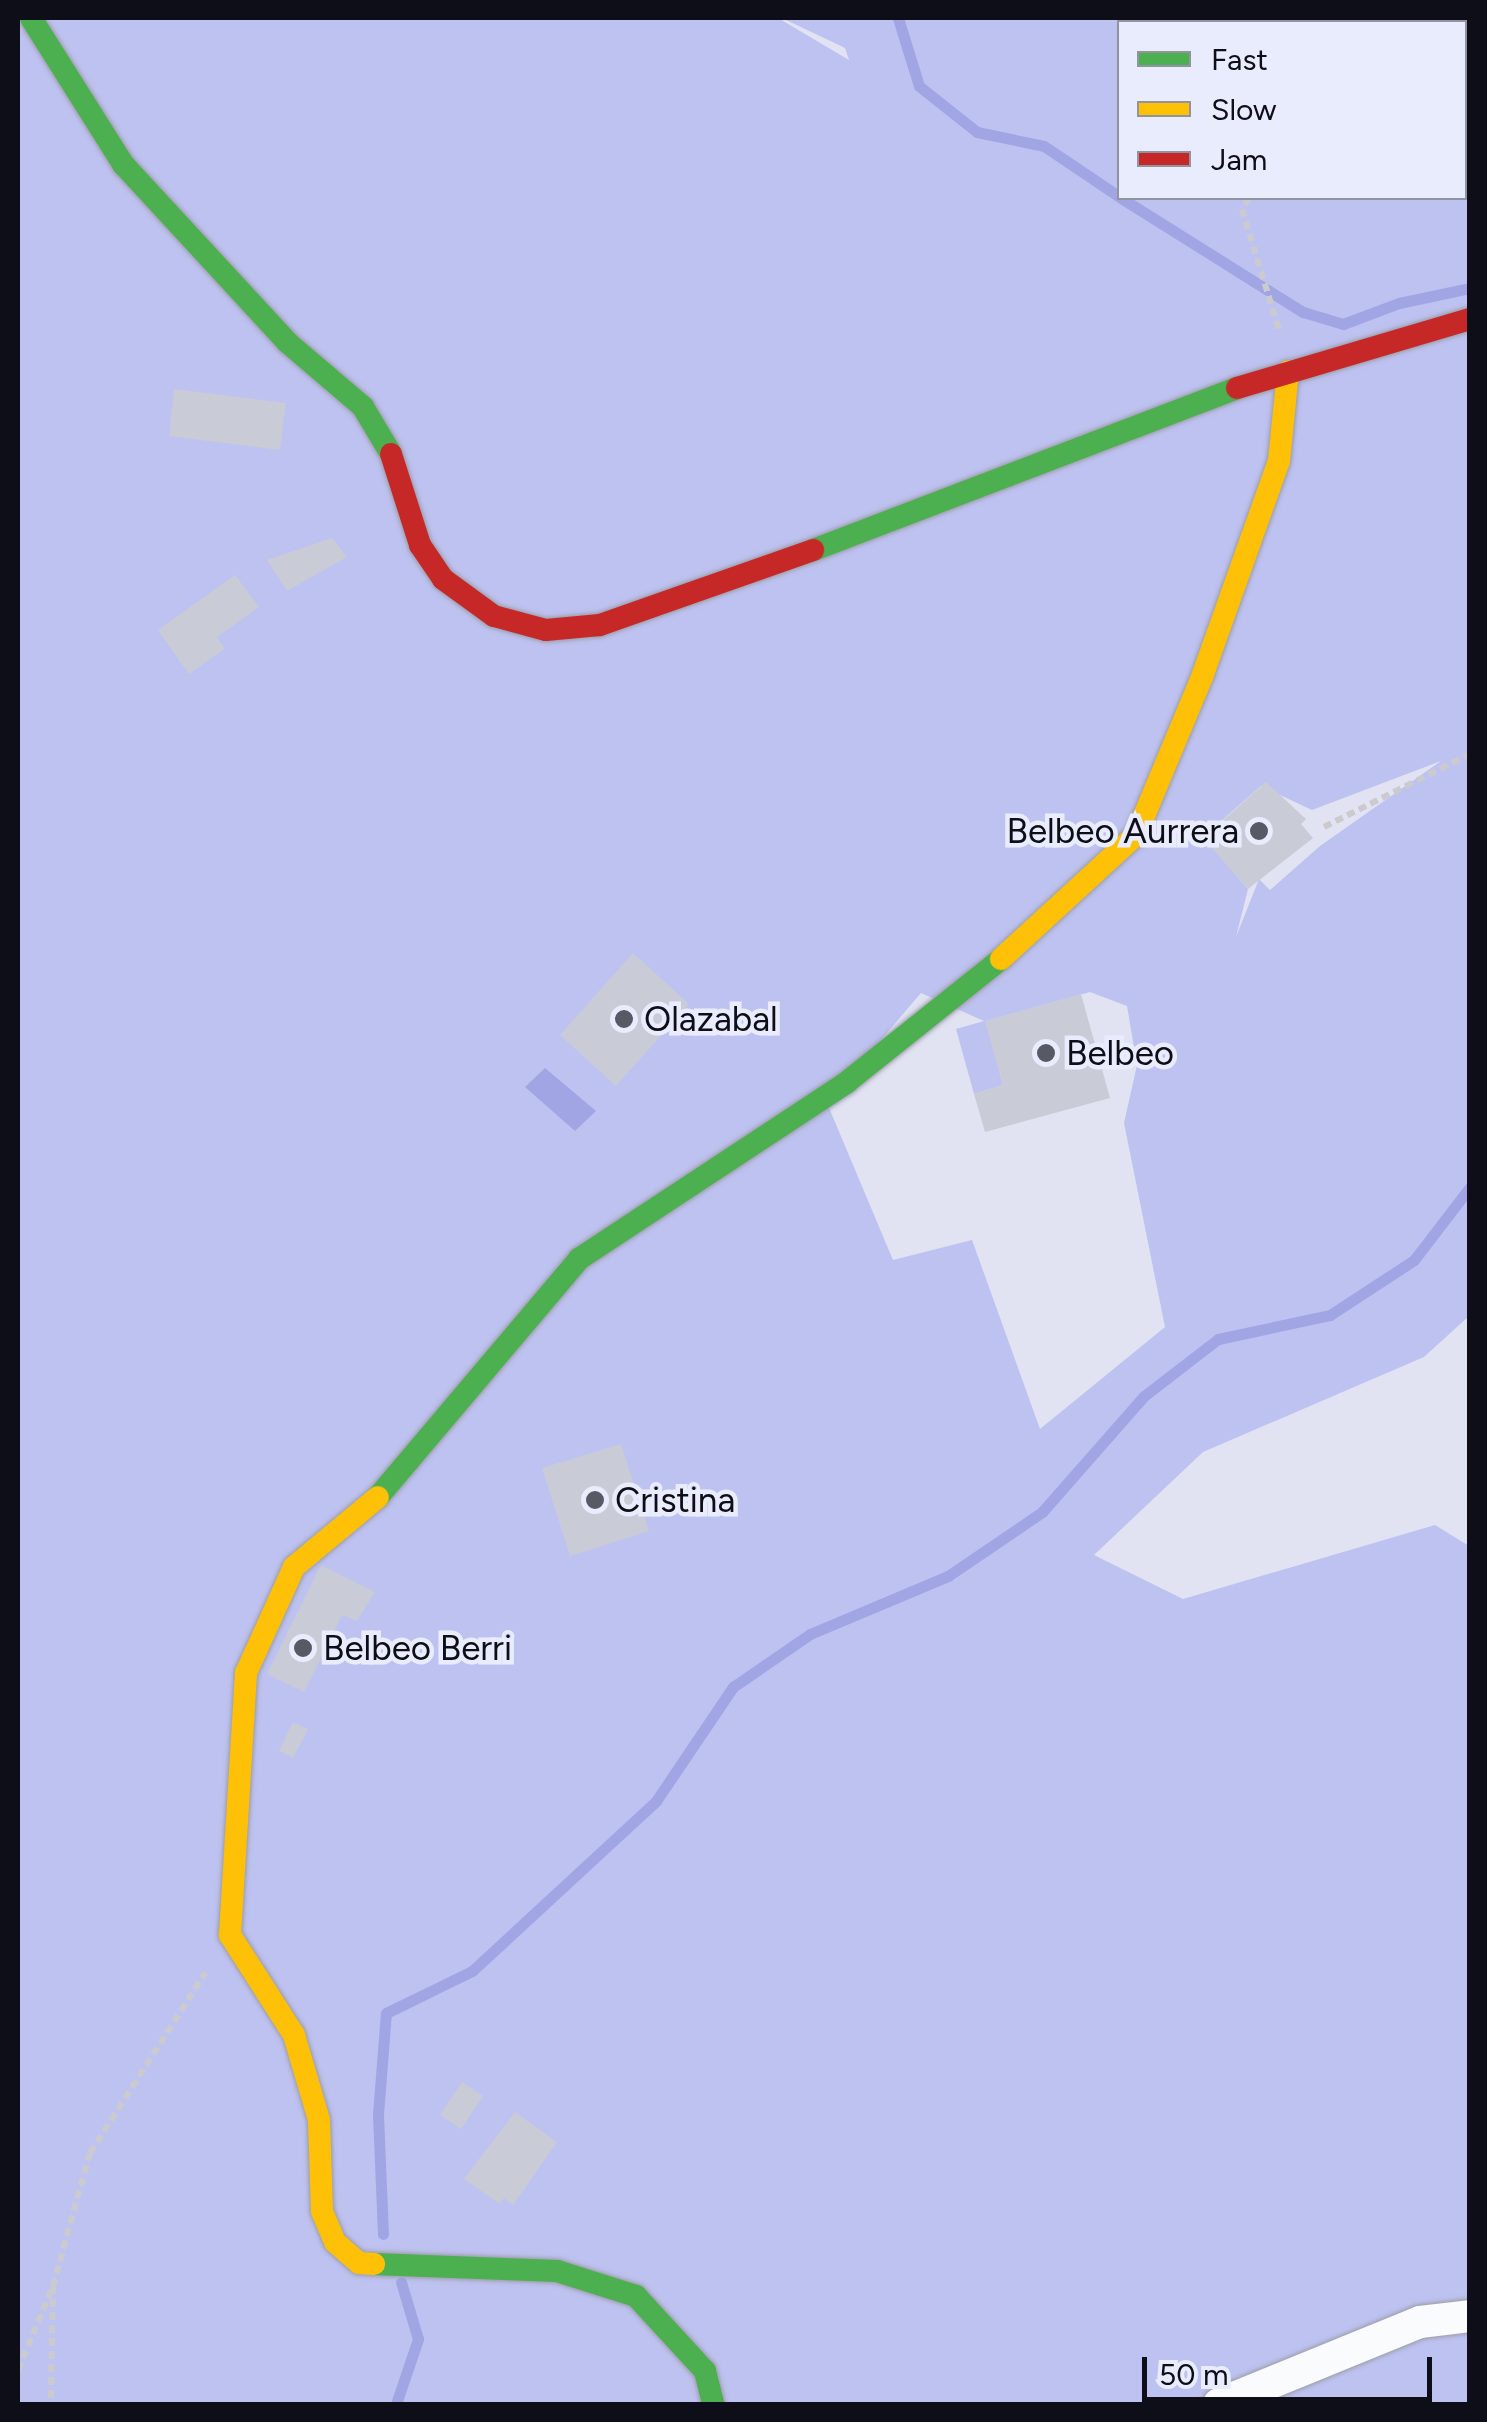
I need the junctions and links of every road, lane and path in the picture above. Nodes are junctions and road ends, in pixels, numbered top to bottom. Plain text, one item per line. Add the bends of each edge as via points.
1 (31, 18) edge
2 (1247, 200) edge
3 (1470, 319) edge
4 (1288, 372) junction
5 (1470, 754) edge
6 (1324, 827) dead end
7 (230, 1934) junction
8 (54, 2286) junction
9 (1470, 2316) edge
10 (18, 2370) edge
11 (51, 2404) edge
12 (712, 2404) edge
13 (1219, 2404) edge

1 - 4 street via 123,164 287,342 363,407 386,440 420,544 443,579 494,616 528,626 600,625 765,570 914,507
2 - 4 path via 1242,209 1272,292
3 - 4 street
4 - 7 street via 1279,461 1202,677 1136,835 977,981 847,1082 579,1258 371,1505 294,1567 246,1673
5 - 6 path
7 - 8 path via 90,2153
7 - 12 street via 294,2036 319,2120 322,2210 334,2242 360,2263 557,2271 636,2296 705,2371
8 - 10 path
8 - 11 path
9 - 13 street via 1420,2322

